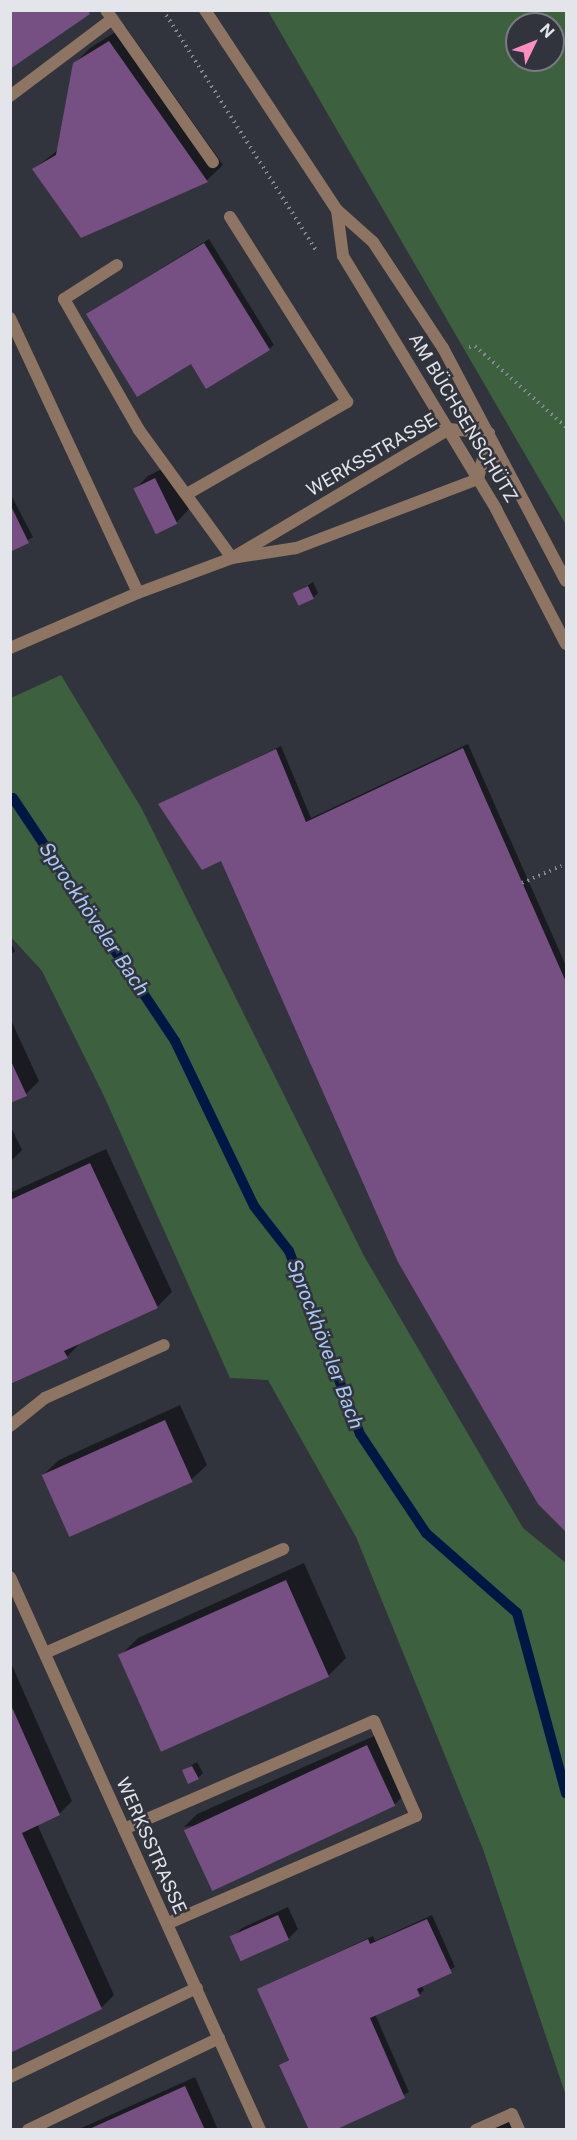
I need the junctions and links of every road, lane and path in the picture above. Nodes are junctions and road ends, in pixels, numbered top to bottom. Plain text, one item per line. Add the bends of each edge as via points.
1 (163, 10) edge
2 (205, 10) edge
3 (109, 15) edge
4 (10, 96) edge
5 (213, 162) dead end
6 (337, 210) junction
7 (230, 217) dead end
8 (323, 260) dead end
9 (117, 265) dead end
10 (10, 318) edge
11 (443, 348) junction
12 (567, 427) edge
13 (449, 429) junction
14 (489, 433) junction
15 (478, 479) junction
16 (187, 494) junction
17 (232, 558) junction
18 (567, 580) edge
19 (138, 593) junction
20 (567, 644) edge
21 (10, 648) edge
22 (561, 866) dead end
23 (522, 883) dead end
24 (164, 1345) dead end
25 (10, 1426) edge
26 (283, 1549) dead end
27 (10, 1577) edge
28 (45, 1653) junction
29 (124, 1829) junction
30 (167, 1924) junction
31 (196, 1988) junction
32 (219, 2038) junction
33 (10, 2077) edge
34 (28, 2130) edge
35 (260, 2130) edge
36 (476, 2130) edge
37 (519, 2130) edge

1 - 8 path
2 - 6 street, AM BÜCHSENSCHÜTZ
3 - 4 street
3 - 5 street
6 - 11 street, AM BÜCHSENSCHÜTZ via 373,242
6 - 13 street, AM BÜCHSENSCHÜTZ via 343,256
7 - 16 street via 346,402
9 - 16 street via 64,299 139,430
10 - 19 street
11 - 12 path via 475,346
11 - 14 street, AM BÜCHSENSCHÜTZ
13 - 14 street, WERKSSTRASSE
13 - 15 street, AM BÜCHSENSCHÜTZ
13 - 17 street, WERKSSTRASSE
14 - 15 street
14 - 18 street, AM BÜCHSENSCHÜTZ
15 - 17 street, WERKSSTRASSE via 296,548
15 - 20 street, AM BÜCHSENSCHÜTZ
16 - 17 street
17 - 19 street, WERKSSTRASSE
19 - 21 street, WERKSSTRASSE
22 - 23 path
24 - 25 street via 45,1398
26 - 28 street
27 - 28 street, WERKSSTRASSE
28 - 29 street, WERKSSTRASSE
29 - 30 street, WERKSSTRASSE
29 - 30 street via 375,1721 416,1816
30 - 31 street, WERKSSTRASSE
31 - 32 street, WERKSSTRASSE
31 - 33 street
32 - 34 street
32 - 35 street, WERKSSTRASSE
36 - 37 street via 512,2114

